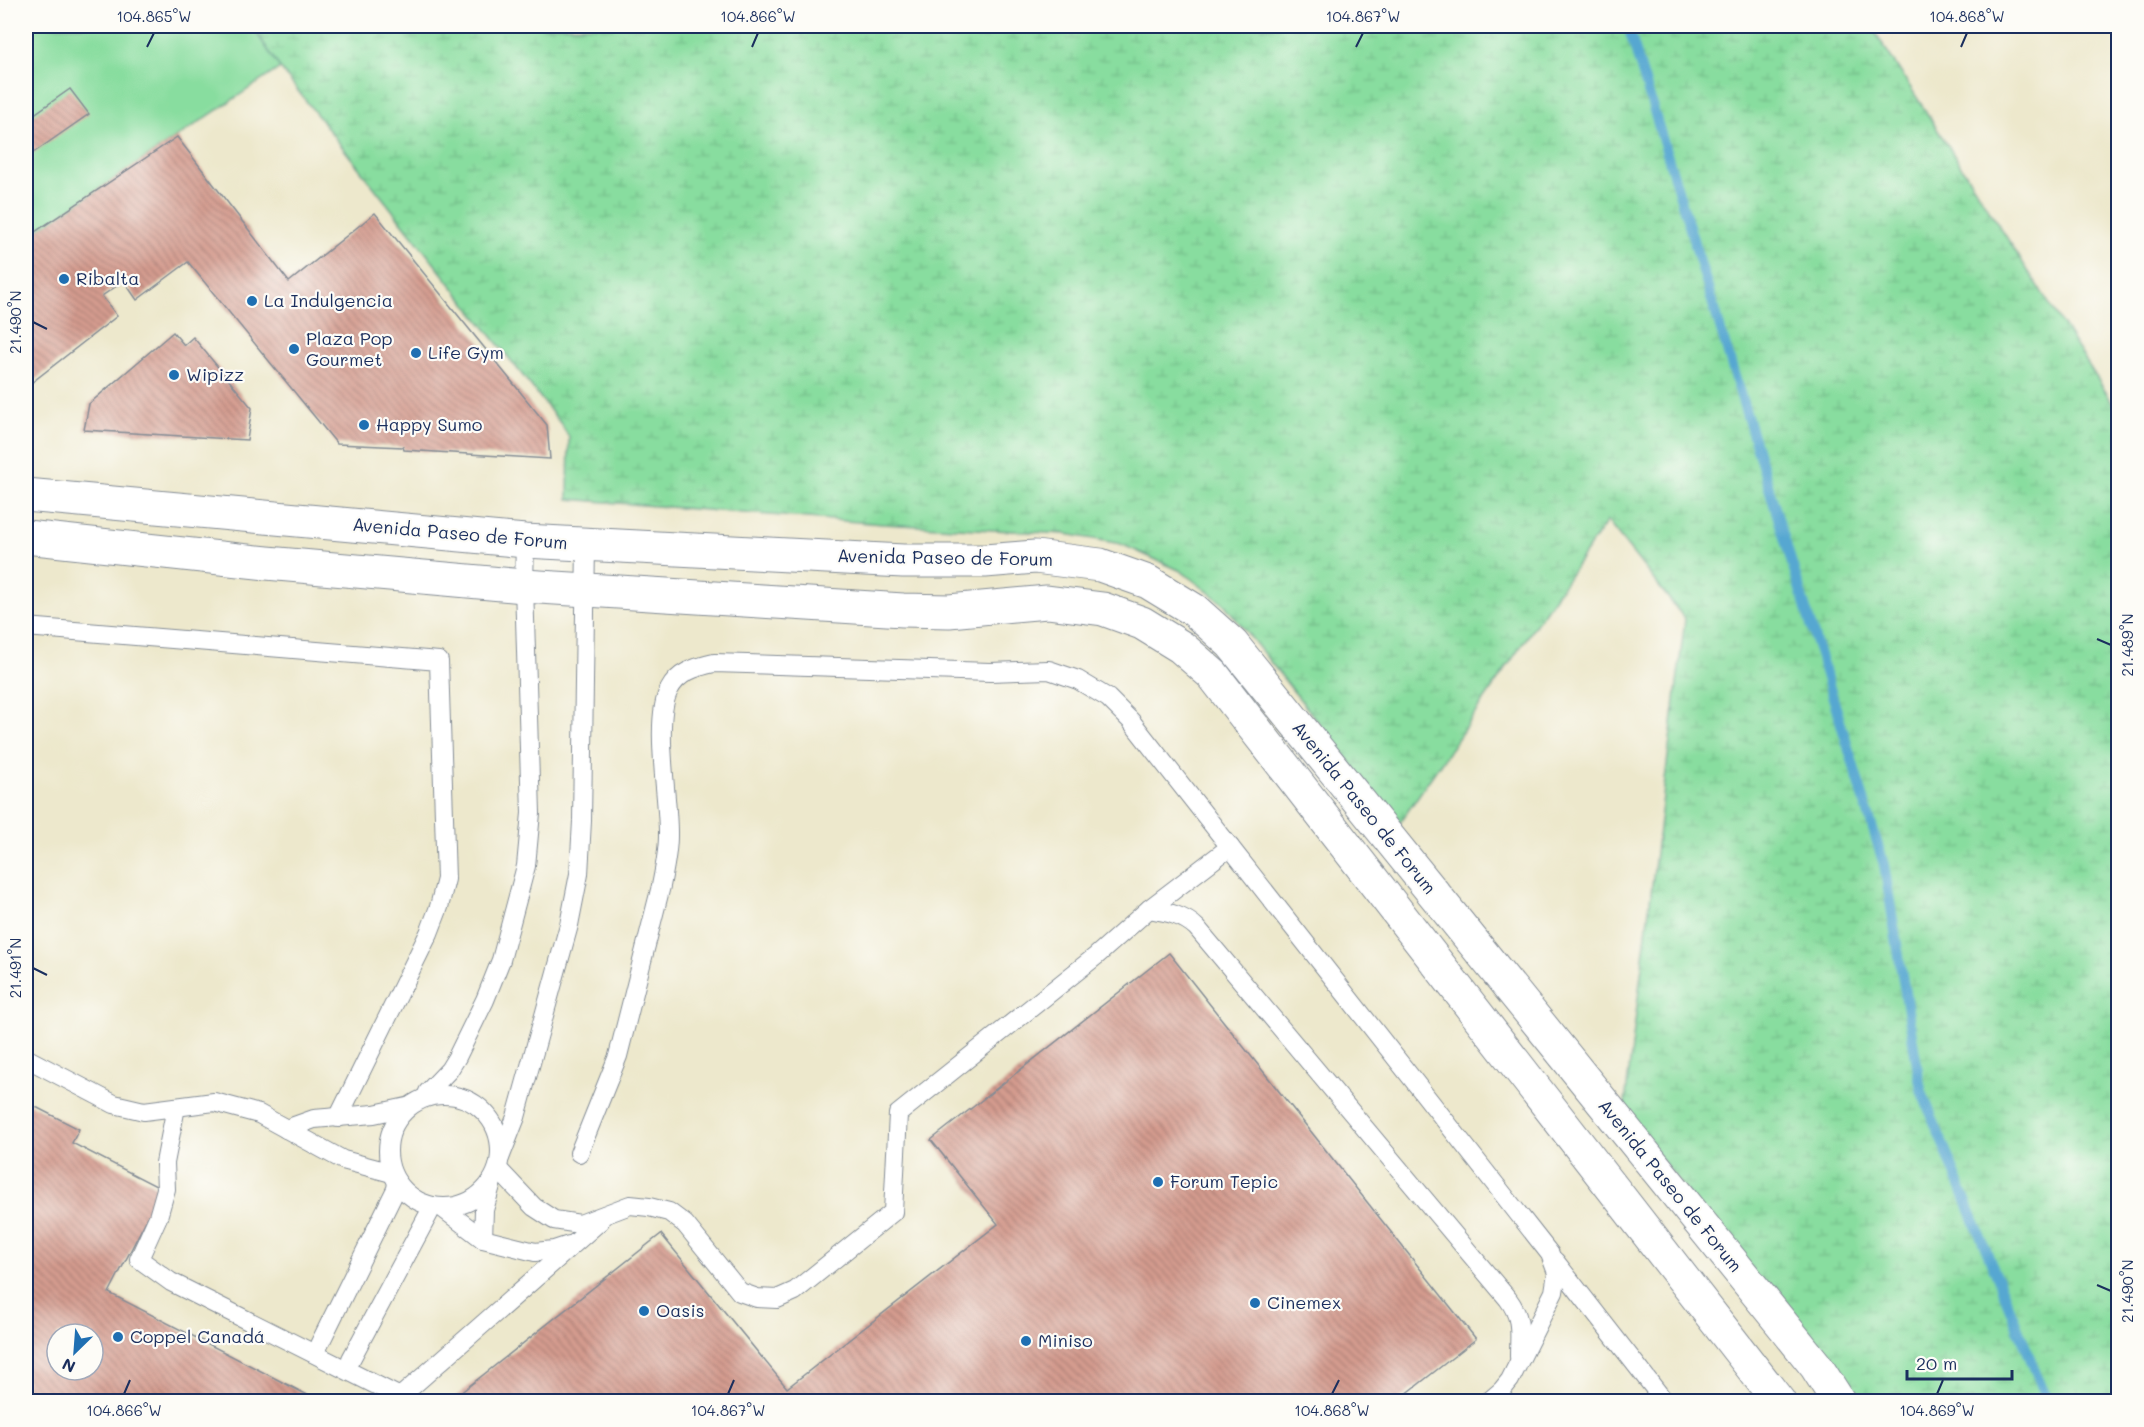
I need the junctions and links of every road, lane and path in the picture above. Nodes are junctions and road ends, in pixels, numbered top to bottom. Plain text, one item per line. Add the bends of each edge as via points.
1 (26, 495) edge
2 (26, 537) edge
3 (525, 541) junction
4 (586, 543) junction
5 (524, 586) junction
6 (587, 590) junction
7 (26, 627) edge
8 (1230, 847) junction
9 (1149, 909) junction
10 (26, 1058) edge
11 (426, 1097) junction
12 (176, 1107) junction
13 (407, 1107) junction
14 (338, 1118) junction
15 (286, 1129) junction
16 (579, 1153) dead end
17 (497, 1169) junction
18 (394, 1177) junction
19 (437, 1206) junction
20 (608, 1214) junction
21 (483, 1239) junction
22 (575, 1243) junction
23 (1550, 1254) junction
24 (320, 1345) dead end
25 (351, 1359) dead end
26 (1519, 1362) junction
27 (1488, 1401) edge
28 (1665, 1401) edge
29 (1779, 1401) edge
30 (1839, 1401) edge

1 - 3 street, Avenida Paseo de Forum
2 - 5 street, Avenida Paseo de Forum
3 - 4 street, Avenida Paseo de Forum
3 - 5 lane
4 - 6 lane
4 - 30 street, Avenida Paseo de Forum via 903,561 1035,557 1100,565 1148,582 1194,610 1232,644 1816,1366
5 - 6 street, Avenida Paseo de Forum
5 - 11 lane via 531,813 526,866 501,960 485,1000 457,1057
6 - 17 lane via 579,874 566,937 516,1117
6 - 29 street, Avenida Paseo de Forum via 903,610 1047,602 1103,609 1142,623 1181,646 1213,675
7 - 14 lane via 439,661 446,879 429,933
8 - 9 lane
8 - 16 lane via 1131,721 1108,698 1078,680 1049,670 990,672 714,663 692,669 675,681 665,701 662,722 668,836 661,886 618,1056
8 - 23 lane
9 - 20 lane via 898,1114 893,1212 795,1291 777,1299 740,1292 685,1224 669,1212 630,1205
9 - 26 lane via 1172,914 1197,928 1508,1299 1519,1321
10 - 12 lane via 114,1104 144,1111
11 - 13 lane
11 - 17 lane via 457,1096 483,1111 499,1138
12 - 15 lane via 214,1102 259,1114
12 - 22 lane via 165,1163 166,1189 139,1259 171,1282 400,1397
13 - 14 lane
13 - 18 lane via 394,1123 388,1143 388,1163
14 - 15 lane via 314,1119
15 - 18 lane via 342,1160
17 - 19 lane via 487,1187 471,1200
17 - 20 lane via 534,1207 554,1220 580,1224
17 - 21 lane via 484,1209
18 - 19 lane via 420,1202
18 - 24 lane via 396,1189
19 - 21 lane
19 - 25 lane
20 - 22 lane
21 - 22 lane via 535,1252
23 - 26 lane via 1557,1273 1554,1292
23 - 28 lane
26 - 27 lane via 1502,1390

